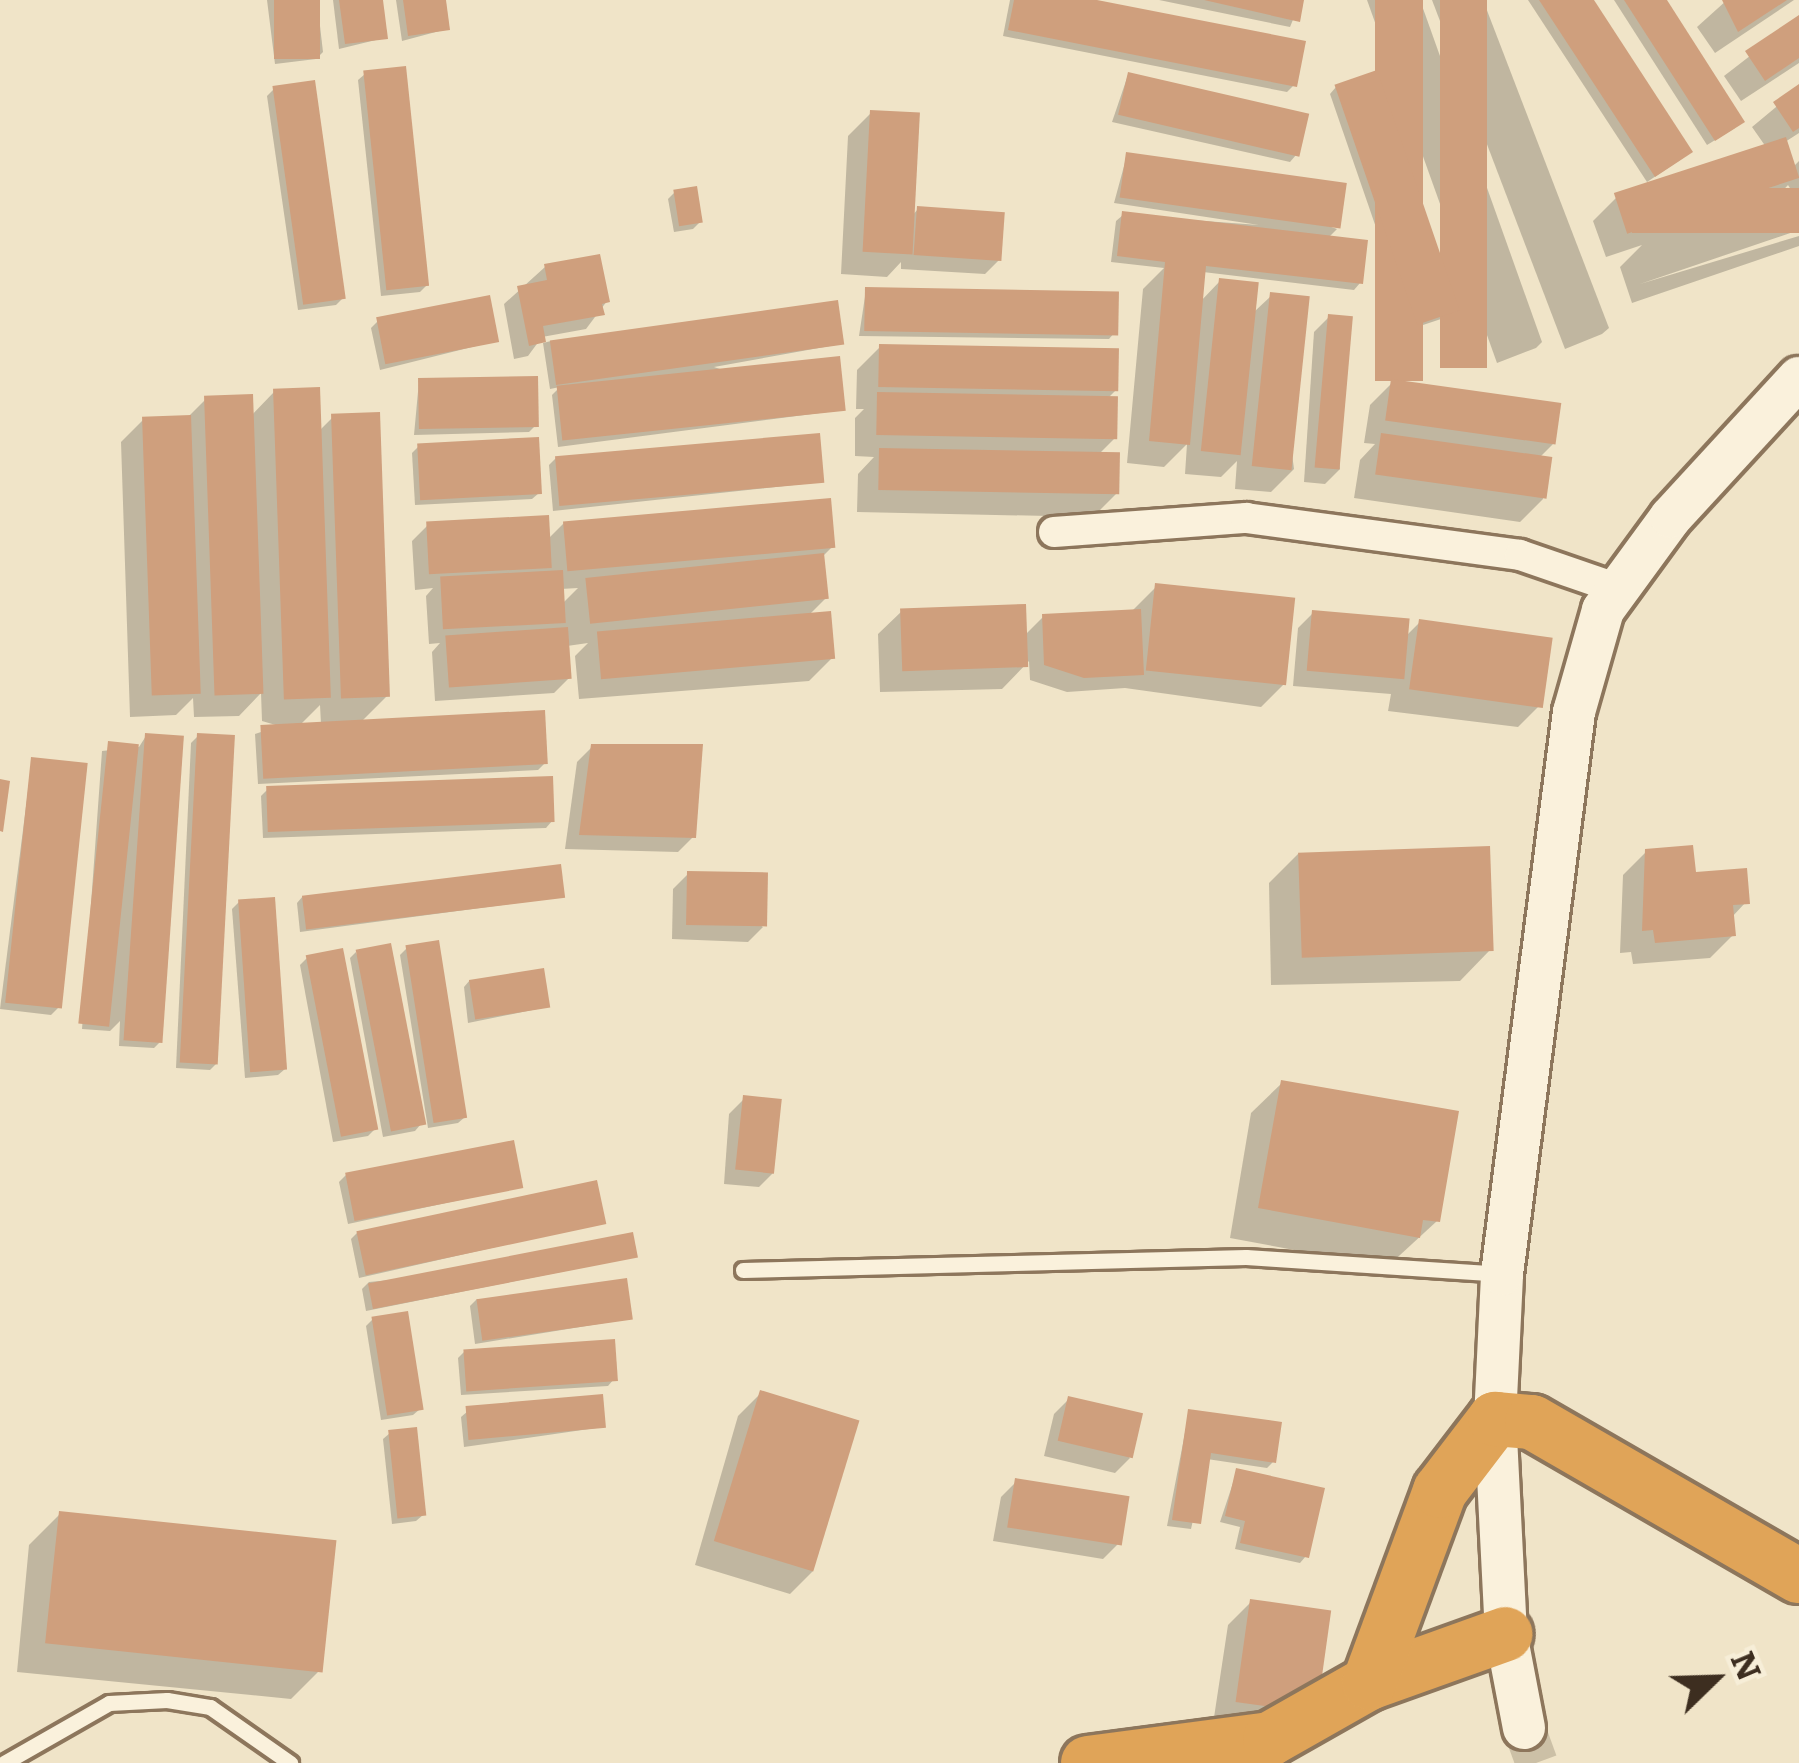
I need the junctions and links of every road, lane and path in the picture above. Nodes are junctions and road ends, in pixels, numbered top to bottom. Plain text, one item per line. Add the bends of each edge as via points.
1 (1799, 378) edge
2 (1054, 532) dead end
3 (1619, 589) junction
4 (743, 1270) dead end
5 (1502, 1274) junction
6 (1495, 1419) junction
7 (1799, 1576) edge
8 (1506, 1634) junction
9 (1369, 1683) junction
10 (1524, 1728) tunnel mouth
11 (4, 1763) edge
12 (290, 1763) edge
13 (1088, 1763) edge

1 - 3 main road via 1670,518
2 - 3 street via 1246,518 1520,555
3 - 5 main road via 1604,610 1574,712
4 - 5 lane via 1246,1257
5 - 6 main road
6 - 7 highway via 1532,1422
6 - 8 main road
6 - 9 highway via 1439,1491
8 - 9 highway
8 - 10 main road
9 - 13 highway via 1270,1739
11 - 12 lane via 109,1703 167,1700 210,1707

